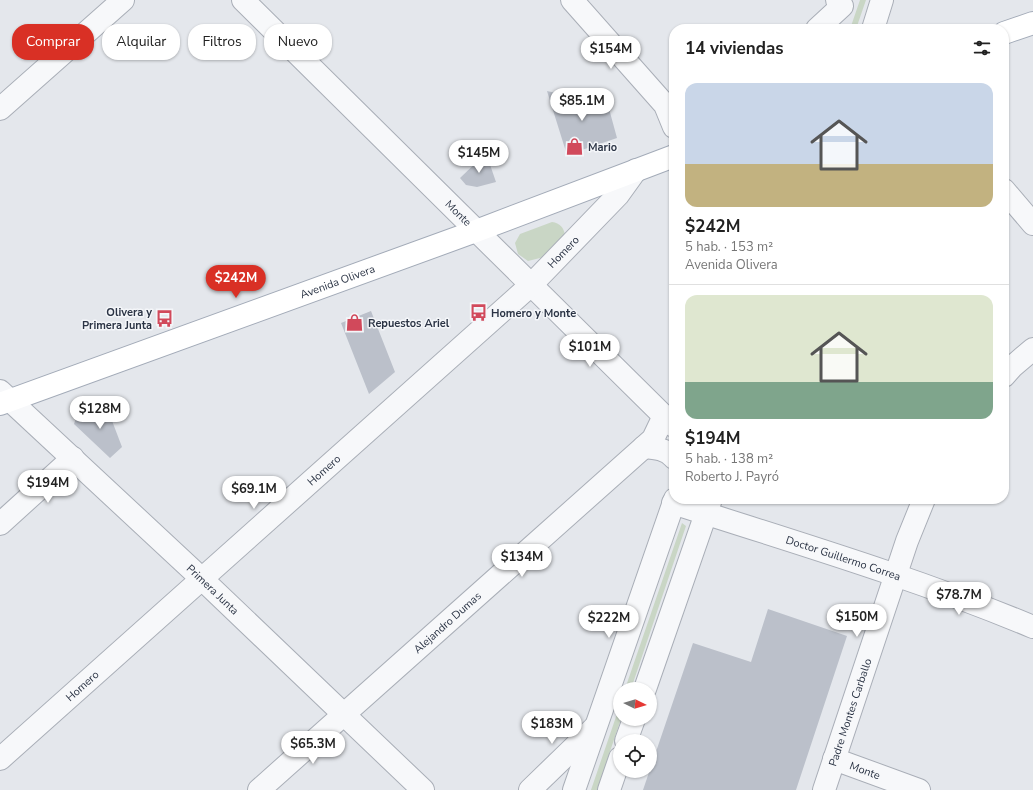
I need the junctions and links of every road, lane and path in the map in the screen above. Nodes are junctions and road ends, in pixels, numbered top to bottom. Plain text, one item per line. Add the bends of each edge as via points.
1 (122, 0) edge
2 (243, 0) edge
3 (572, 0) edge
4 (882, 0) edge
5 (841, 2) edge
6 (1033, 23) edge
7 (821, 24) edge
8 (835, 24) edge
9 (875, 24) edge
10 (1009, 31) edge
11 (0, 109) edge
12 (669, 115) edge
13 (669, 158) edge
14 (636, 170) junction
15 (1009, 196) edge
16 (1033, 224) edge
17 (476, 231) junction
18 (531, 285) junction
19 (1033, 349) edge
20 (1009, 371) edge
21 (3, 398) edge
22 (669, 421) edge
23 (644, 447) junction
24 (669, 453) edge
25 (73, 458) junction
26 (673, 504) edge
27 (695, 504) edge
28 (922, 504) edge
29 (709, 506) edge
30 (0, 524) edge
31 (897, 575) junction
32 (202, 579) junction
33 (1033, 627) edge
34 (646, 682) edge
35 (345, 714) junction
36 (597, 724) junction
37 (0, 759) edge
38 (834, 759) junction
39 (613, 778) edge
40 (259, 790) edge
41 (423, 790) edge
42 (530, 790) edge
43 (574, 790) edge
44 (609, 790) edge
45 (824, 790) edge
46 (919, 790) edge

1 - 11 street
2 - 17 street, Monte
3 - 12 street via 665,105
4 - 9 street
5 - 7 street
5 - 8 street
6 - 10 main road
13 - 14 main road, Avenida Olivera
14 - 17 main road, Avenida Olivera
14 - 18 street, Homero via 618,195
15 - 16 street
17 - 18 street, Monte
17 - 21 main road, Avenida Olivera
18 - 22 street, Monte
18 - 32 street, Homero
19 - 20 street
21 - 25 street, Primera Junta
22 - 23 street, Alejandro Dumas
23 - 24 street
23 - 35 street, Alejandro Dumas
25 - 30 street
25 - 32 street, Primera Junta
26 - 36 street
27 - 29 street, Doctor Guillermo Correa
28 - 31 street, Padre Montes Carballo
29 - 31 street, Doctor Guillermo Correa
29 - 34 street
31 - 33 street, Doctor Guillermo Correa
31 - 38 street, Padre Montes Carballo
32 - 35 street, Primera Junta
32 - 37 street, Homero
35 - 40 street, Alejandro Dumas
35 - 41 street, Primera Junta
36 - 42 street
36 - 43 street
38 - 45 street, Padre Montes Carballo
38 - 46 street, Monte
39 - 44 street

